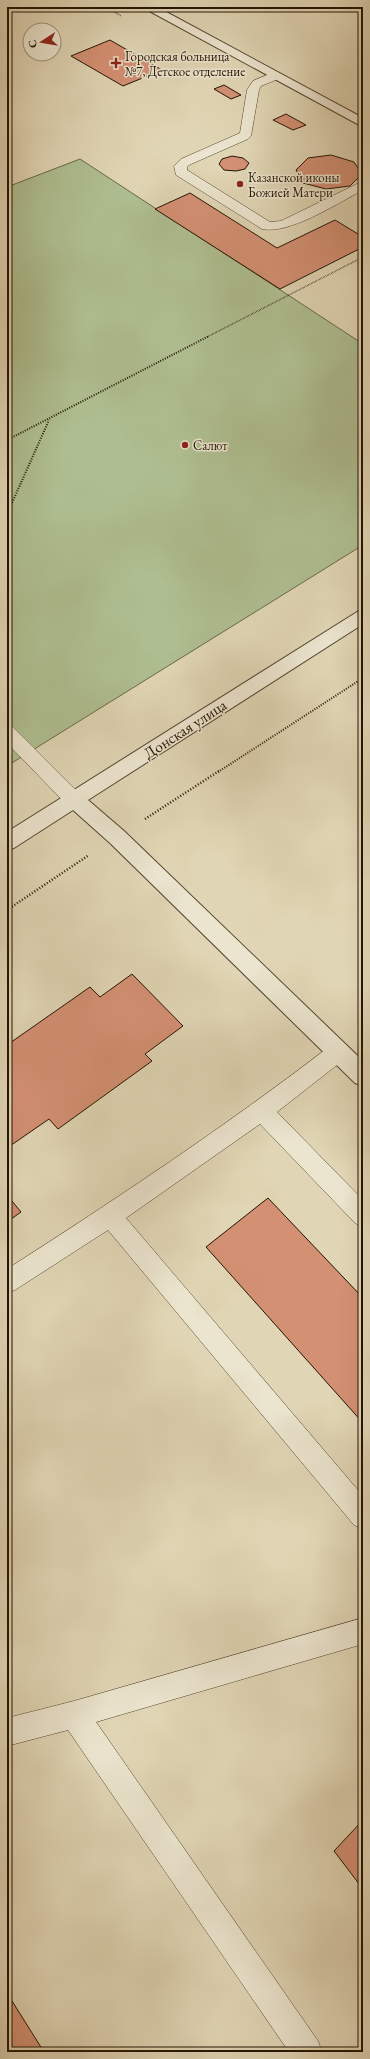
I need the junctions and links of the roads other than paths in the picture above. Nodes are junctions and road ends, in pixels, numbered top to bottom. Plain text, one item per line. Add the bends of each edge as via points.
1 (148, 7) edge
2 (274, 76) junction
3 (363, 123) edge
4 (363, 185) edge
5 (363, 616) edge
6 (7, 732) edge
7 (74, 800) junction
8 (7, 842) edge
9 (338, 1052) junction
10 (363, 1076) edge
11 (262, 1111) junction
12 (110, 1216) junction
13 (363, 1216) edge
14 (7, 1282) edge
15 (363, 1516) edge
16 (363, 1631) edge
17 (74, 1715) junction
18 (7, 1732) edge
19 (307, 2052) edge

1 - 2 street
2 - 3 street
2 - 4 lane via 257,84 253,90 247,133 185,162 180,166 181,172 267,226 284,225
5 - 7 street, Донская улица
6 - 7 lane
7 - 8 street, Донская улица
7 - 9 street via 117,837
9 - 10 street
9 - 11 lane
11 - 12 lane
11 - 13 lane
12 - 14 lane
12 - 15 lane
16 - 17 lane
17 - 18 lane
17 - 19 lane

